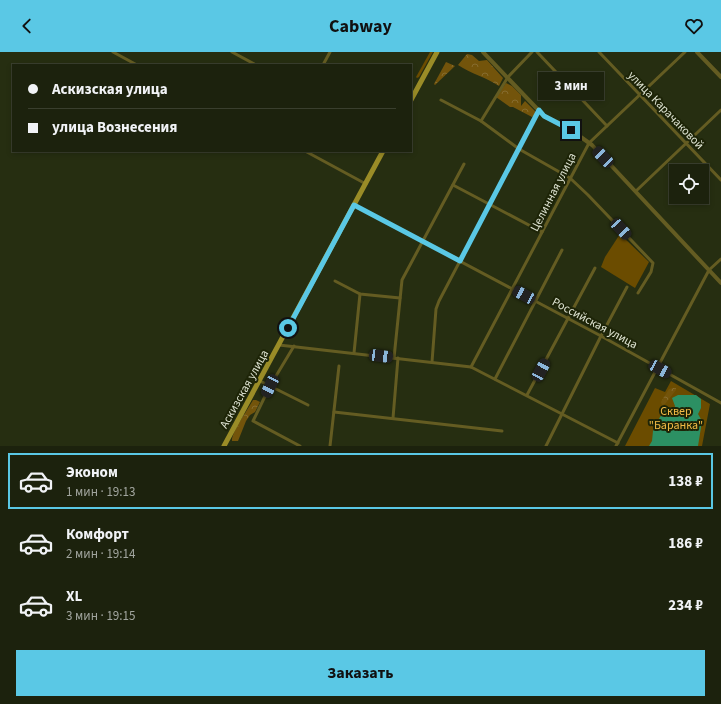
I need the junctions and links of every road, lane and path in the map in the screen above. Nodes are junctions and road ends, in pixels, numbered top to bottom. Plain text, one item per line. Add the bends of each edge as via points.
1 (113, 52) edge
2 (232, 52) edge
3 (330, 52) edge
4 (437, 52) edge
5 (483, 52) edge
6 (532, 52) edge
7 (537, 52) edge
8 (598, 52) edge
9 (685, 52) edge
10 (697, 52) edge
11 (135, 64) edge
12 (254, 64) edge
13 (324, 64) edge
14 (508, 77) junction
15 (721, 77) edge
16 (639, 95) junction
17 (412, 98) edge
18 (440, 100) dead end
19 (539, 110) junction
20 (721, 110) edge
21 (481, 121) junction
22 (607, 126) junction
23 (589, 142) junction
24 (686, 144) junction
25 (519, 149) junction
26 (307, 152) edge
27 (382, 152) edge
28 (464, 164) dead end
29 (570, 178) junction
30 (721, 180) edge
31 (366, 184) junction
32 (453, 184) junction
33 (636, 191) junction
34 (490, 204) junction
35 (354, 205) junction
36 (542, 232) junction
37 (423, 242) junction
38 (562, 250) dead end
39 (721, 259) edge
40 (460, 261) junction
41 (595, 268) dead end
42 (708, 270) junction
43 (335, 281) dead end
44 (721, 283) edge
45 (627, 286) dead end
46 (513, 289) junction
47 (638, 293) dead end
48 (360, 294) junction
49 (400, 298) junction
50 (536, 301) junction
51 (568, 318) junction
52 (601, 336) junction
53 (280, 345) junction
54 (294, 346) junction
55 (354, 353) junction
56 (396, 358) junction
57 (432, 362) junction
58 (339, 366) dead end
59 (471, 367) junction
60 (657, 367) junction
61 (495, 379) junction
62 (260, 381) junction
63 (270, 386) junction
64 (527, 395) junction
65 (721, 403) edge
66 (308, 405) dead end
67 (334, 412) junction
68 (561, 414) junction
69 (393, 418) junction
70 (502, 431) dead end
71 (617, 444) edge
72 (225, 446) edge
73 (300, 446) edge
74 (330, 446) edge
75 (546, 446) edge

1 - 11 street
2 - 12 street
3 - 13 street
4 - 17 main road
5 - 14 street
6 - 14 street
7 - 22 street
8 - 16 street, улица Карачаковой
9 - 16 street, Целинная улица
10 - 15 street
14 - 19 street
14 - 21 street
16 - 22 street, Целинная улица
16 - 24 street, улица Карачаковой
18 - 21 street
19 - 23 street via 544,116
19 - 25 street
20 - 24 street
21 - 25 street
22 - 23 street, Целинная улица
23 - 29 street, Целинная улица
23 - 33 street
24 - 30 street, улица Карачаковой
24 - 33 street
25 - 29 street
25 - 34 street
26 - 31 street
27 - 31 main road, Аскизская улица
28 - 32 street
29 - 36 street, Целинная улица
29 - 47 street via 653,263 651,272
31 - 35 main road, Аскизская улица
32 - 34 street
32 - 37 street
33 - 42 street
34 - 36 street
34 - 40 street
35 - 37 street, Российская улица
35 - 53 main road, Аскизская улица
36 - 46 street, Целинная улица
37 - 40 street, Российская улица
37 - 49 street via 402,280
38 - 50 street
39 - 42 street
40 - 46 street, Российская улица
40 - 57 street via 436,308
41 - 51 street
42 - 44 street
42 - 60 street
43 - 48 street
45 - 52 street
46 - 50 street, Российская улица
46 - 59 street, Целинная улица
48 - 49 street
48 - 55 street
49 - 56 street
50 - 51 street, Российская улица
50 - 61 street
51 - 52 street, Российская улица
51 - 64 street
52 - 60 street, Российская улица
52 - 68 street
53 - 54 street
53 - 62 main road, Аскизская улица
54 - 55 street
54 - 63 street
55 - 56 street
56 - 57 street
56 - 69 street
57 - 59 street
58 - 67 street
59 - 61 street
60 - 65 street, Российская улица
60 - 71 street
61 - 64 street
62 - 63 street
62 - 72 main road, Аскизская улица
63 - 66 street
63 - 73 street via 253,421
64 - 68 street
67 - 69 street
67 - 74 street
68 - 71 street
68 - 75 street
69 - 70 street

